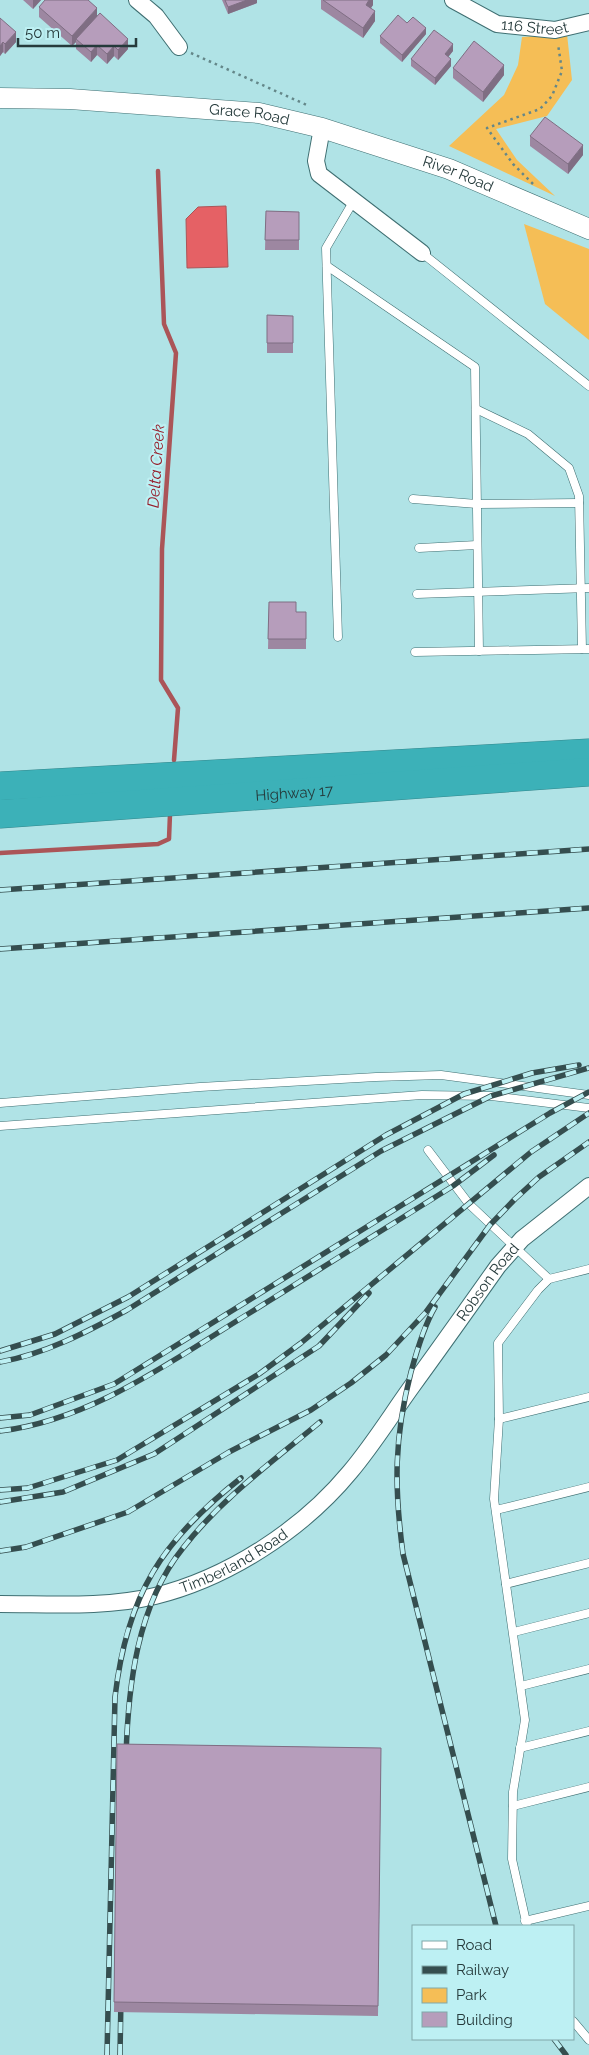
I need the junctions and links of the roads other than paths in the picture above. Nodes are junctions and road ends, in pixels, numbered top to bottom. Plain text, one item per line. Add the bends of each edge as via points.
1 (137, 0) edge
2 (454, 0) edge
3 (589, 22) edge
4 (179, 47) dead end
5 (0, 98) edge
6 (322, 128) junction
7 (353, 202) junction
8 (589, 229) edge
9 (422, 253) joint
10 (327, 266) junction
11 (589, 386) edge
12 (476, 409) junction
13 (413, 499) dead end
14 (579, 503) junction
15 (477, 504) junction
16 (478, 545) junction
17 (419, 548) dead end
18 (585, 589) edge
19 (478, 592) junction
20 (417, 594) dead end
21 (338, 637) dead end
22 (585, 649) edge
23 (479, 651) junction
24 (415, 652) dead end
25 (589, 752) edge
26 (589, 772) edge
27 (0, 786) edge
28 (0, 814) edge
29 (589, 1095) edge
30 (0, 1103) edge
31 (589, 1108) edge
32 (0, 1126) edge
33 (428, 1150) dead end
34 (589, 1186) edge
35 (516, 1246) junction
36 (589, 1269) edge
37 (549, 1279) junction
38 (405, 1397) joint
39 (589, 1397) edge
40 (498, 1419) junction
41 (589, 1487) edge
42 (496, 1510) junction
43 (589, 1563) edge
44 (506, 1584) junction
45 (0, 1604) edge
46 (589, 1613) edge
47 (514, 1632) junction
48 (589, 1669) edge
49 (521, 1686) junction
50 (589, 1731) edge
51 (520, 1748) junction
52 (589, 1787) edge
53 (513, 1806) junction
54 (589, 1906) edge
55 (526, 1924) edge
56 (574, 2022) edge
57 (589, 2028) edge
58 (580, 2030) junction
59 (589, 2040) edge

1 - 4 street via 156,16
2 - 3 street, 116 Street via 497,24 555,30
5 - 6 street, Grace Road via 70,99 258,113
6 - 7 street via 316,161 319,174
6 - 8 street, River Road via 449,170
7 - 9 street
7 - 10 lane via 326,248
9 - 11 lane
10 - 12 lane via 475,367
10 - 21 lane
12 - 14 lane via 528,434 569,468
12 - 15 lane
13 - 15 lane
14 - 15 lane
14 - 18 lane
15 - 16 lane
16 - 17 lane
16 - 19 lane
18 - 19 lane
18 - 22 lane
19 - 20 lane
19 - 23 lane
22 - 23 lane
23 - 24 lane
25 - 27 highway, Highway 17
26 - 28 highway, Highway 17
29 - 30 lane via 423,1076 200,1087
31 - 32 lane via 491,1096 422,1094
33 - 35 lane via 469,1204
34 - 35 street, Robson Road
35 - 37 lane
35 - 38 street, Robson Road via 498,1266
36 - 37 lane
37 - 40 lane via 498,1343
38 - 45 street, Timberland Road via 367,1451 332,1492 300,1522 230,1566 147,1597 93,1603
39 - 40 lane
40 - 42 lane
41 - 42 lane
42 - 44 lane
43 - 44 lane
44 - 47 lane
46 - 47 lane
47 - 49 lane
48 - 49 lane
49 - 51 lane via 525,1720
50 - 51 lane
51 - 53 lane
52 - 53 lane
53 - 55 lane via 512,1859
54 - 55 lane
56 - 58 lane
57 - 58 lane
58 - 59 lane

